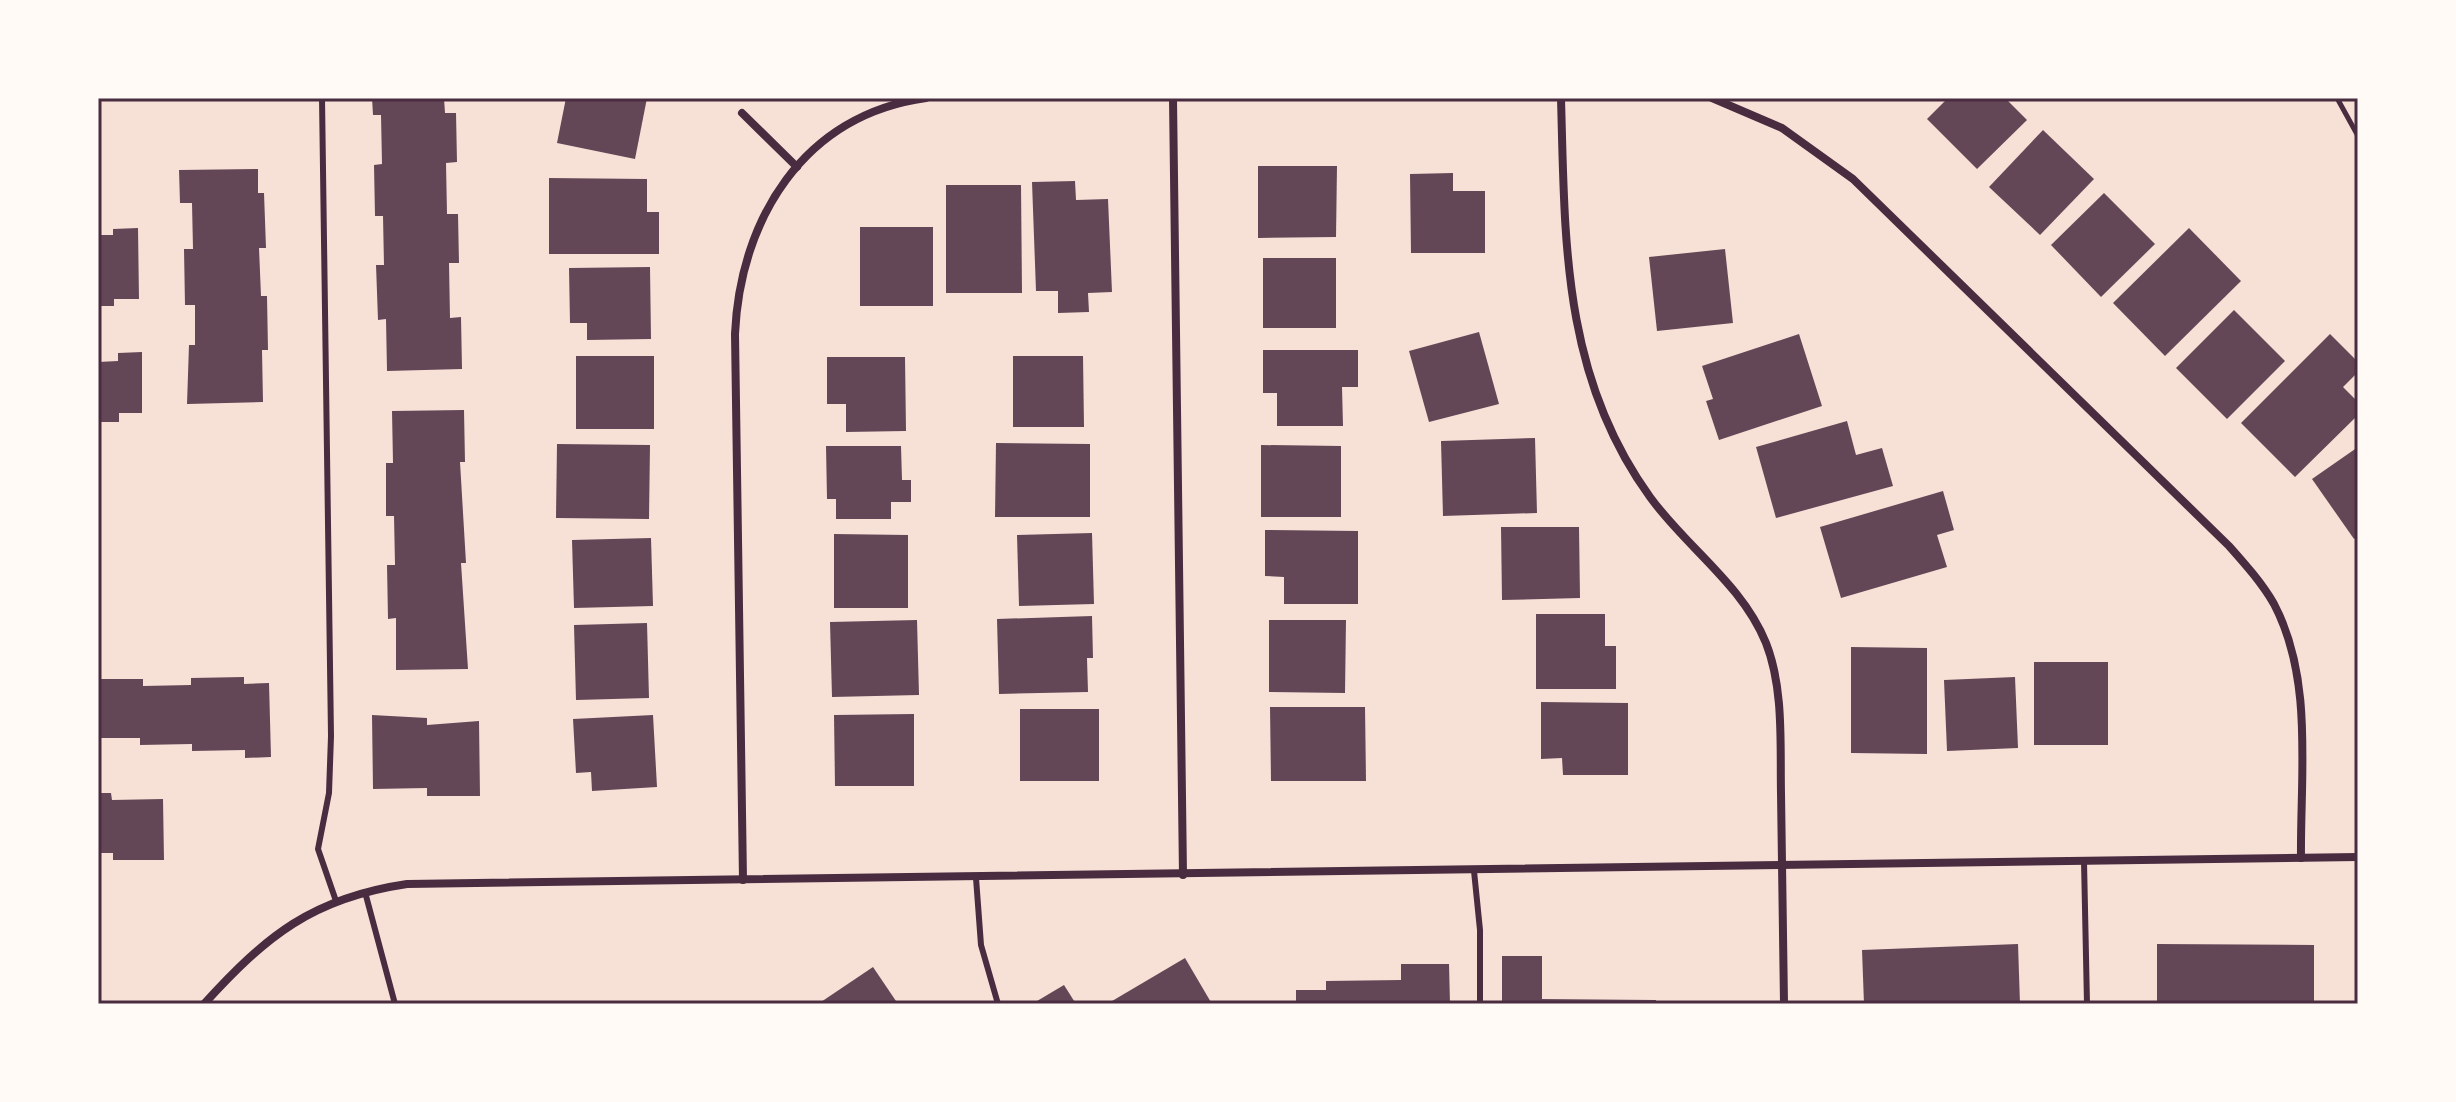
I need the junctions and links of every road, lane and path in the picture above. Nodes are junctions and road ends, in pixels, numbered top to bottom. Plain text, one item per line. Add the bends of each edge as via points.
1 (322, 98) edge
2 (926, 98) edge
3 (1173, 98) edge
4 (1561, 98) edge
5 (1712, 98) edge
6 (2337, 98) edge
7 (742, 113) dead end
8 (2358, 136) edge
9 (797, 167) junction
10 (2358, 857) edge
11 (2301, 858) junction
12 (2084, 861) junction
13 (1782, 865) junction
14 (1474, 871) junction
15 (1183, 875) junction
16 (976, 878) junction
17 (743, 880) junction
18 (365, 892) junction
19 (336, 901) junction
20 (204, 1004) edge
21 (395, 1004) edge
22 (998, 1004) edge
23 (1480, 1004) edge
24 (1784, 1004) edge
25 (2087, 1004) edge

1 - 19 lane via 331,747 318,849
2 - 9 street via 852,123
3 - 15 street
4 - 13 street via 1567,265 1586,364 1609,425 1643,486 1737,595 1766,644 1779,720
5 - 11 street via 1782,128 1853,179 2257,579 2283,624 2296,662
6 - 8 path
7 - 9 street
9 - 17 street via 757,226 736,306
10 - 11 street
11 - 12 street
12 - 13 street
12 - 25 lane
13 - 14 street
13 - 24 street
14 - 15 street
14 - 23 lane
15 - 16 street
16 - 17 street
16 - 22 lane via 981,945
17 - 18 street via 452,881
18 - 19 street
18 - 21 lane
19 - 20 street via 280,929

